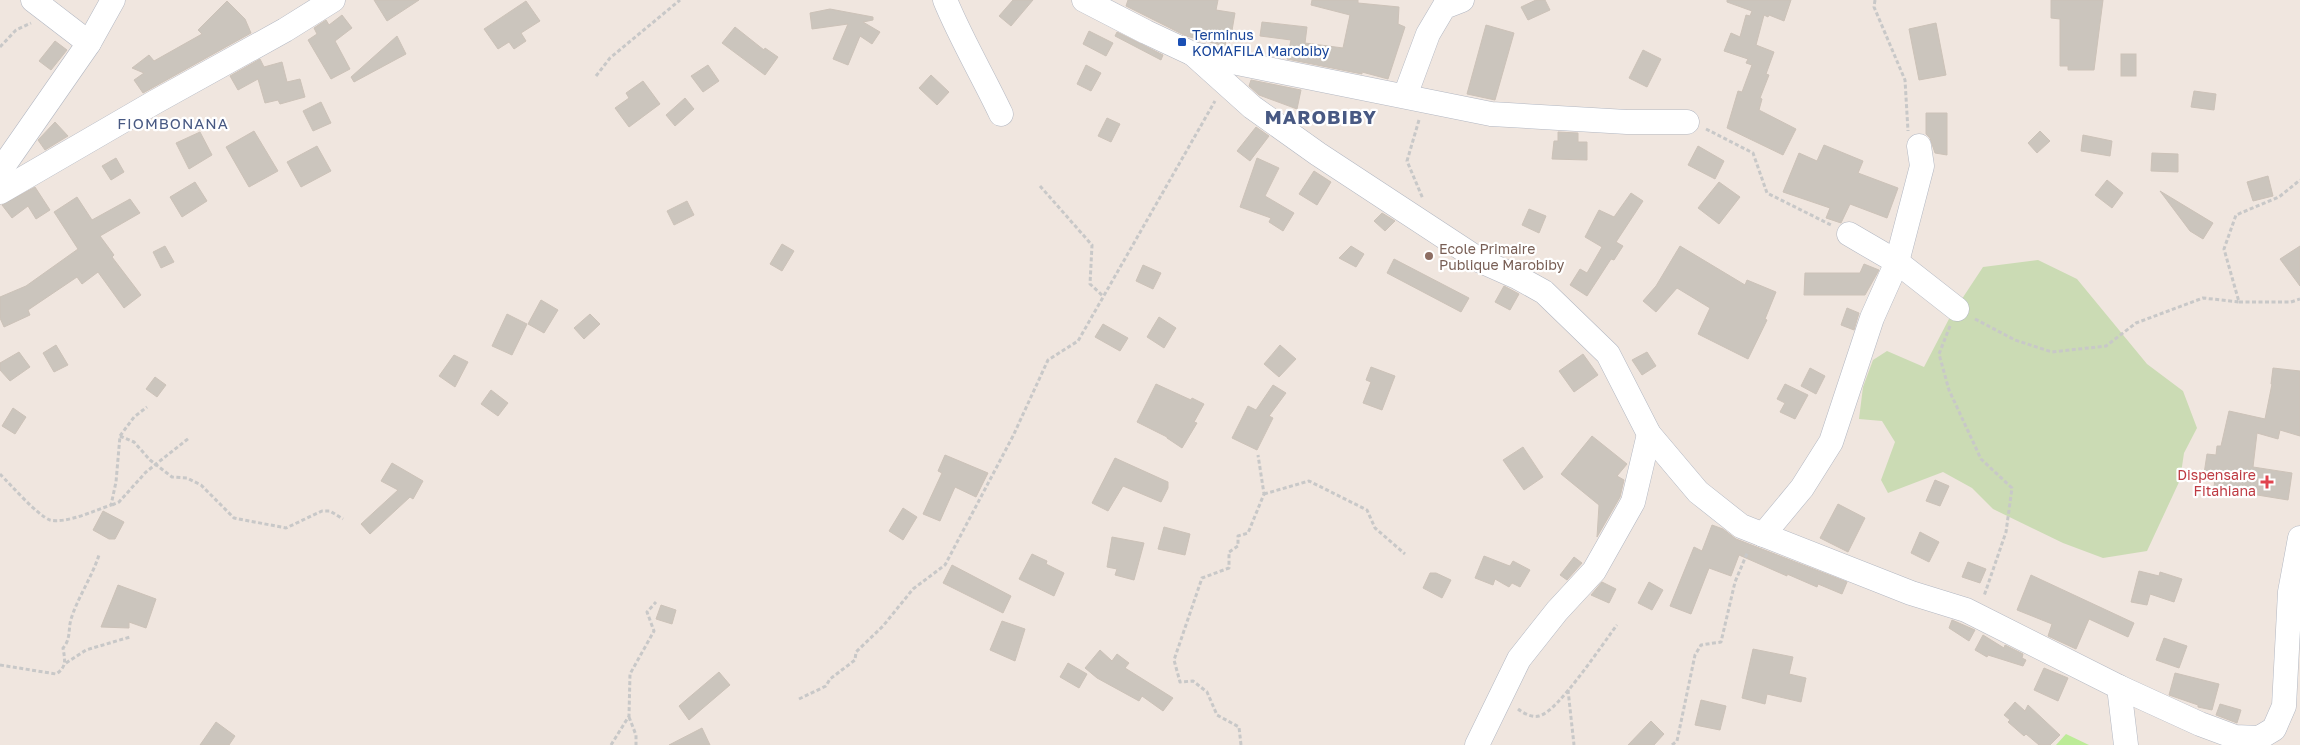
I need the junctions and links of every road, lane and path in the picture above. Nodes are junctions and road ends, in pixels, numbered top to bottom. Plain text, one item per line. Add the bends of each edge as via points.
1 (33, 0) edge
2 (113, 0) edge
3 (333, 0) edge
4 (680, 0) edge
5 (945, 0) edge
6 (1084, 0) edge
7 (1462, 0) edge
8 (1875, 0) edge
9 (56, 18) junction
10 (89, 42) junction
11 (0, 47) edge
12 (1193, 54) junction
13 (596, 76) dead end
14 (1225, 83) junction
15 (1415, 98) junction
16 (1001, 114) dead end
17 (1687, 122) joint
18 (1914, 139) joint
19 (0, 171) edge
20 (2300, 180) edge
21 (1040, 186) dead end
22 (0, 192) edge
23 (1431, 228) junction
24 (1849, 234) joint
25 (1897, 262) junction
26 (1103, 296) junction
27 (2300, 299) edge
28 (2239, 302) junction
29 (1957, 309) junction
30 (147, 407) dead end
31 (1649, 434) junction
32 (120, 436) junction
33 (188, 438) dead end
34 (1258, 456) dead end
35 (156, 464) junction
36 (0, 474) edge
37 (1264, 494) junction
38 (111, 505) junction
39 (343, 519) dead end
40 (1759, 534) junction
41 (2300, 538) edge
42 (1405, 554) dead end
43 (100, 555) dead end
44 (656, 602) dead end
45 (1976, 615) junction
46 (1617, 625) dead end
47 (130, 637) dead end
48 (66, 664) junction
49 (0, 665) edge
50 (2119, 687) junction
51 (1568, 689) junction
52 (1500, 698) junction
53 (799, 699) dead end
54 (629, 716) junction
55 (611, 745) edge
56 (636, 745) edge
57 (1241, 745) edge
58 (1477, 745) edge
59 (1574, 745) edge
60 (1672, 745) edge
61 (2126, 745) edge

1 - 9 street
2 - 10 street
3 - 22 street
4 - 13 path via 610,58
5 - 16 street
6 - 12 street
7 - 15 street via 1444,7 1428,34
8 - 18 path via 1874,8 1905,80
9 - 10 street
9 - 11 path via 36,20 16,30
10 - 19 street
12 - 14 street
12 - 15 street
14 - 23 street via 1252,107 1318,154
14 - 26 path
15 - 17 street via 1491,114
15 - 23 path via 1407,160
17 - 24 path via 1753,153 1767,192
18 - 25 street via 1922,166
20 - 28 path via 2279,197 2236,215 2224,249
21 - 26 path via 1092,245 1090,284
23 - 31 street via 1481,261 1544,292 1568,314 1608,354
24 - 25 street
25 - 29 street
25 - 40 street via 1872,318 1831,442 1802,488
26 - 53 path via 1078,341 1048,360 1013,436 945,565 912,590 883,626 856,652 855,660 830,679 826,686
27 - 28 path via 2291,302
28 - 29 path via 2204,298 2136,323 2106,346 2052,352 2015,340
29 - 45 path via 1939,354 1949,390 1981,459 2012,488 2006,532
30 - 32 path via 134,416
31 - 40 street via 1698,492 1741,526
31 - 52 street via 1634,502 1594,571 1518,659
32 - 35 path via 134,442
32 - 38 path
33 - 35 path
34 - 37 path
35 - 38 path via 119,502
35 - 39 path via 172,477 187,478 201,485 234,518 286,528 322,511 330,511
36 - 38 path via 50,520 74,518
37 - 42 path via 1309,480 1366,510 1375,528
37 - 57 path via 1248,533 1238,536 1238,546 1229,552 1229,568 1202,578 1174,660 1180,682 1193,681 1207,692 1217,715 1239,728
40 - 45 street
40 - 60 path via 1735,582 1721,642 1701,645 1695,655 1676,741
41 - 50 street via 2290,592 2284,706 2274,729 2259,738 2235,736 2200,724
43 - 48 path via 71,619 68,642 63,648
44 - 54 path via 647,612 654,630 630,674
45 - 50 street
46 - 51 path
47 - 48 path via 86,650
48 - 49 path via 56,674
50 - 61 street
51 - 52 path via 1555,707 1539,716 1525,714
51 - 59 path
52 - 58 street
54 - 55 path
54 - 56 path

